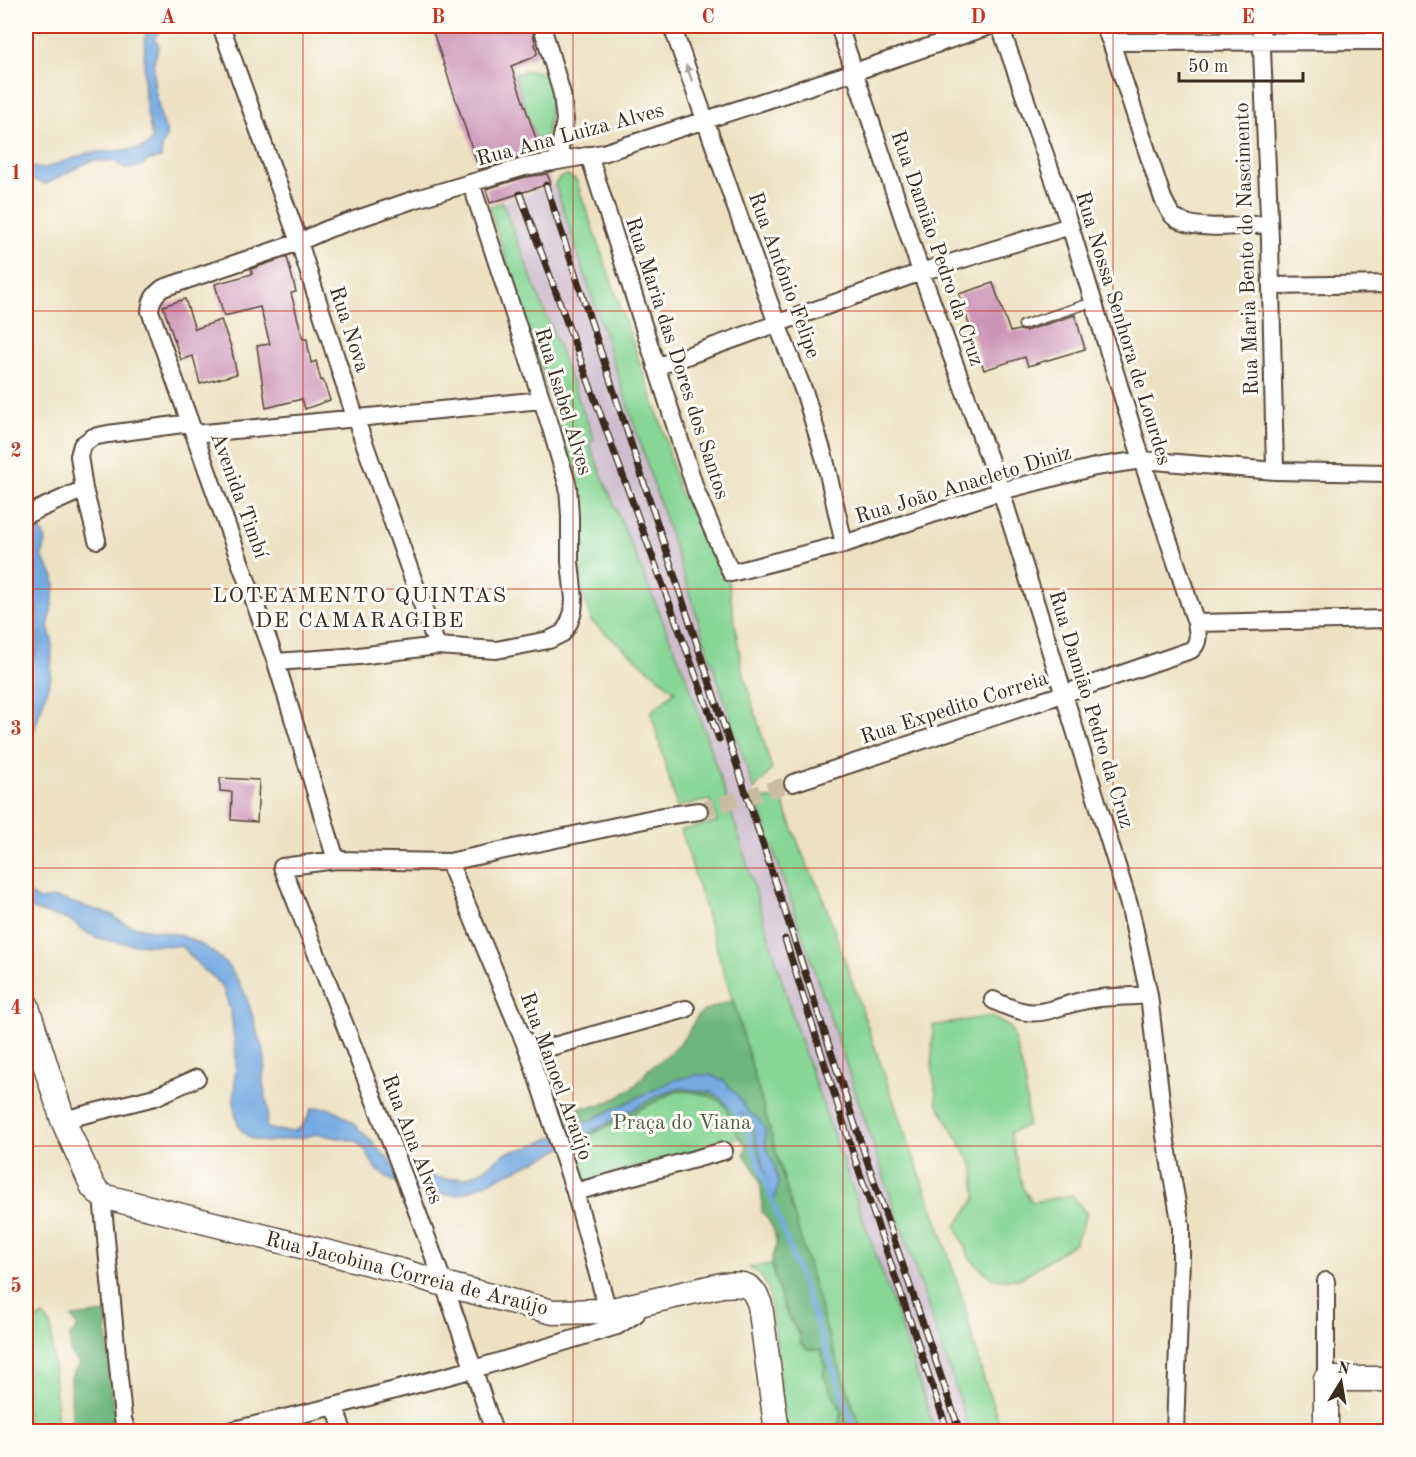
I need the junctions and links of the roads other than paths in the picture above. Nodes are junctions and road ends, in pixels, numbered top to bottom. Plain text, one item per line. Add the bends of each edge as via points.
1 (221, 26) edge
2 (542, 26) edge
3 (672, 26) edge
4 (839, 26) edge
5 (990, 26) edge
6 (1000, 26) edge
7 (1104, 26) edge
8 (1261, 33) edge
9 (1390, 41) edge
10 (1111, 42) junction
11 (854, 72) junction
12 (706, 120) junction
13 (589, 155) junction
14 (558, 160) junction
15 (471, 183) junction
16 (1269, 224) junction
17 (1070, 226) junction
18 (299, 242) junction
19 (921, 272) junction
20 (1390, 284) edge
21 (1271, 286) junction
22 (163, 288) joint
23 (1093, 302) junction
24 (777, 324) junction
25 (1023, 325) dead end
26 (656, 367) junction
27 (542, 400) junction
28 (355, 417) junction
29 (192, 428) junction
30 (1142, 460) junction
31 (1275, 471) junction
32 (1390, 473) edge
33 (84, 489) junction
34 (1001, 491) junction
35 (31, 513) edge
36 (97, 540) dead end
37 (844, 544) junction
38 (731, 573) joint
39 (1196, 623) junction
40 (1389, 624) edge
41 (437, 646) junction
42 (1196, 646) joint
43 (276, 662) junction
44 (1063, 694) junction
45 (793, 783) tunnel mouth
46 (699, 811) tunnel mouth
47 (336, 860) junction
48 (449, 862) junction
49 (1149, 995) junction
50 (993, 1000) dead end
51 (26, 1004) edge
52 (686, 1010) dead end
53 (529, 1053) junction
54 (197, 1078) dead end
55 (63, 1120) junction
56 (724, 1152) dead end
57 (575, 1192) junction
58 (102, 1196) junction
59 (1326, 1281) dead end
60 (444, 1284) junction
61 (641, 1305) junction
62 (608, 1311) junction
63 (474, 1369) junction
64 (1326, 1379) junction
65 (1390, 1379) edge
66 (335, 1406) junction
67 (128, 1431) edge
68 (225, 1431) edge
69 (343, 1431) edge
70 (494, 1431) edge
71 (777, 1431) edge
72 (1175, 1431) edge
73 (1326, 1431) edge

1 - 18 street, Rua Nova
2 - 14 street via 562,94 565,120
12 -> 3 street, Rua Antônio Felipe
4 - 11 street, Rua Damião Pedro da Cruz
5 - 11 street, Rua Ana Luiza Alves
6 - 17 street, Rua Nossa Senhora de Lourdes
7 - 10 street
8 - 9 street
8 - 10 street
8 - 16 street, Rua Maria Bento do Nascimento
10 - 16 street via 1163,199 1173,216 1189,224 1209,226
11 - 12 street, Rua Ana Luiza Alves
11 - 19 street, Rua Damião Pedro da Cruz
12 - 13 street, Rua Ana Luiza Alves
12 - 24 street, Rua Antônio Felipe
13 - 14 street, Rua Ana Luiza Alves
13 - 26 street, Rua Maria das Dores dos Santos
14 - 15 street, Rua Ana Luiza Alves
15 - 18 street, Rua Ana Luiza Alves
15 - 27 street, Rua Isabel Alves
16 - 21 street, Rua Maria Bento do Nascimento
17 - 19 street
17 - 23 street, Rua Nossa Senhora de Lourdes
18 - 22 street, Rua Ana Luiza Alves
18 - 28 street, Rua Nova
19 - 24 street
19 - 34 street, Rua Damião Pedro da Cruz
20 - 21 street
21 - 31 street, Rua Maria Bento do Nascimento
22 - 29 street, Avenida Timbí via 155,294 150,311
23 - 25 lane
23 - 30 street, Rua Nossa Senhora de Lourdes
24 - 26 street
24 - 37 street, Rua Antônio Felipe via 816,428
26 - 38 street, Rua Maria das Dores dos Santos via 696,491
27 - 28 street
27 - 41 street, Rua Isabel Alves via 568,487 574,599 569,623 563,633 526,645 496,650
28 - 29 street
28 - 41 street, Rua Nova
29 - 33 street via 93,437 82,445 79,456
29 - 43 street, Avenida Timbí
30 - 31 street, Rua João Anacleto Diniz
30 - 34 street, Rua João Anacleto Diniz via 1095,467
30 - 39 street, Rua Nossa Senhora de Lourdes
31 - 32 street, Rua João Anacleto Diniz
33 - 35 street
33 - 36 street
34 - 37 street, Rua João Anacleto Diniz
34 - 44 street, Rua Damião Pedro da Cruz
37 - 38 street, Rua João Anacleto Diniz
39 - 40 street
39 - 42 street, Rua Nossa Senhora de Lourdes
41 - 43 street, Rua Isabel Alves
42 - 44 street, Rua Expedito Correia
43 - 47 street, Avenida Timbí
44 - 45 street, Rua Expedito Correia
44 - 49 street, Rua Damião Pedro da Cruz via 1130,908
46 - 48 street
47 - 48 street
47 - 60 street, Rua Ana Alves via 282,867
48 - 53 street, Rua Manoel Araújo
49 - 50 street via 1092,999 1046,1012 1026,1013
49 - 72 street, Rua Damião Pedro da Cruz via 1180,1226
51 - 55 street
52 - 53 street
53 - 57 street, Rua Manoel Araújo
54 - 55 street via 155,1097
55 - 58 street via 93,1187
56 - 57 street
57 - 62 street, Rua Manoel Araújo
58 - 60 street, Rua Jacobina Correia de Araújo
58 - 67 street via 123,1419
59 - 64 street
60 - 62 street, Rua Jacobina Correia de Araújo via 552,1312
60 - 63 street, Rua Ana Alves
61 - 62 street, Rua Jacobina Correia de Araújo
61 - 63 street via 636,1314 617,1326
61 - 71 street, Rua Jacobina Correia de Araújo via 722,1285 750,1287 760,1305
63 - 66 street
63 - 70 street, Rua Ana Alves
64 - 65 street
64 - 73 street
66 - 68 street
66 - 69 street

